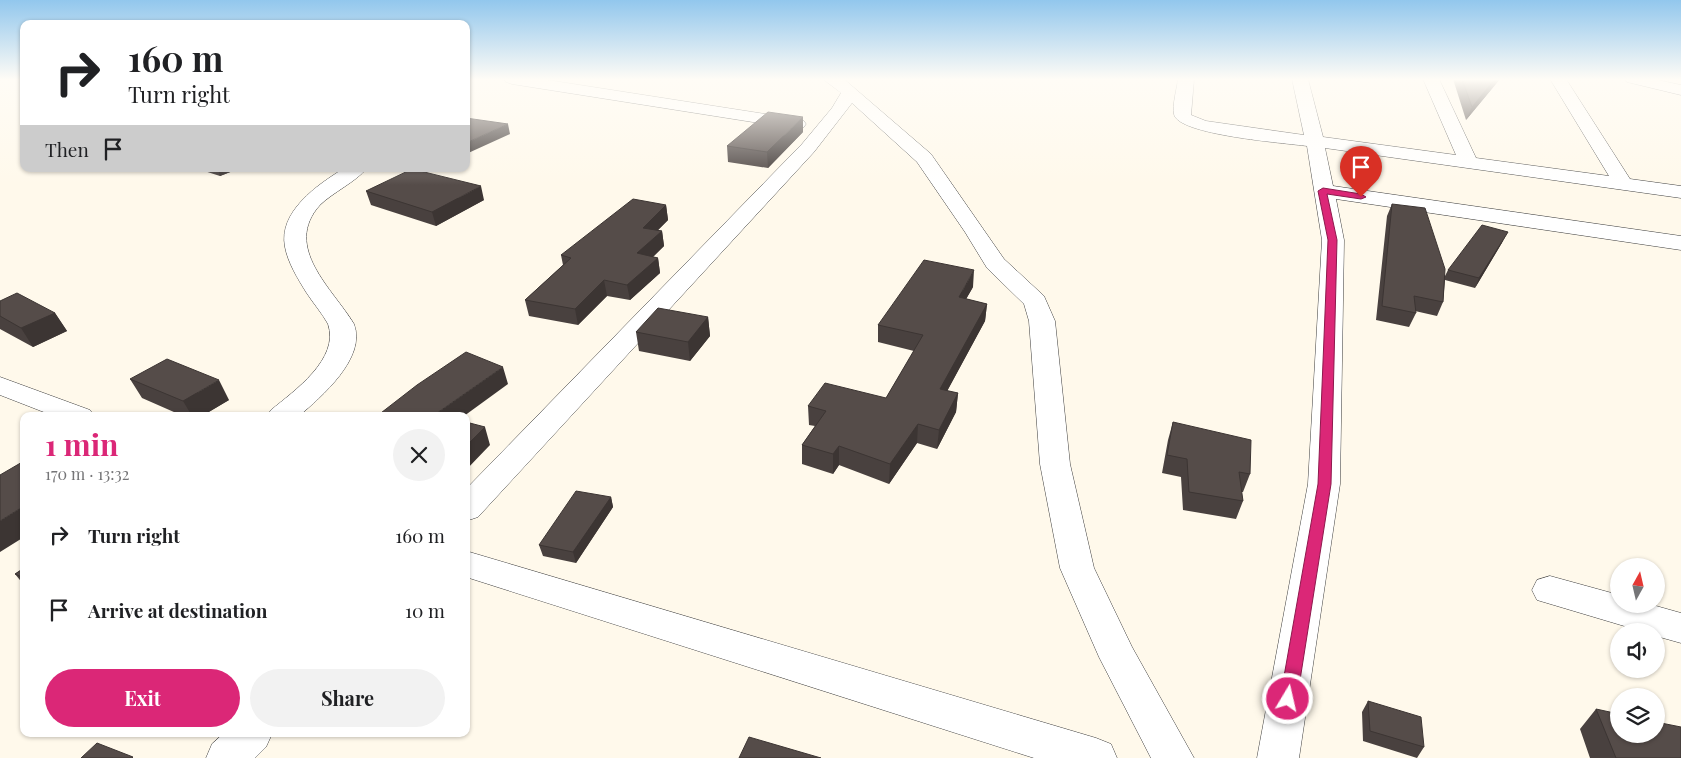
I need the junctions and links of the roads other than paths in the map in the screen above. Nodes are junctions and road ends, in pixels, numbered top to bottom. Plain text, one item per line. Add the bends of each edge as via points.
1 (733, 114) edge
2 (830, 114) edge
3 (873, 114) edge
4 (1182, 114) edge
5 (1308, 114) edge
6 (1447, 114) edge
7 (1580, 114) edge
8 (825, 129) junction
9 (1315, 142) junction
10 (1469, 164) junction
11 (351, 172) edge
12 (1624, 185) junction
13 (1323, 191) junction
14 (1681, 192) edge
15 (1681, 243) edge
16 (0, 385) edge
17 (70, 412) edge
18 (286, 412) edge
19 (470, 505) edge
20 (470, 565) edge
21 (1550, 590) dead end
22 (1681, 628) edge
23 (248, 737) edge
24 (228, 758) edge
25 (1096, 758) edge
26 (1173, 758) edge
27 (1278, 758) edge

1 - 8 street
2 - 8 street
3 - 26 street via 924,158 995,263 1034,301 1042,321 1055,464 1077,568 1118,657
4 - 9 street via 1192,123 1213,128
5 - 9 street
6 - 10 street
7 - 12 street
8 - 19 street
9 - 10 street
9 - 13 street
10 - 12 street
11 - 18 street via 313,200 296,231 296,247 302,262 340,320 344,337 339,356 324,378
12 - 14 street
13 - 15 street
13 - 27 street via 1332,240 1324,484
16 - 17 street
20 - 25 street
21 - 22 street
23 - 24 street

